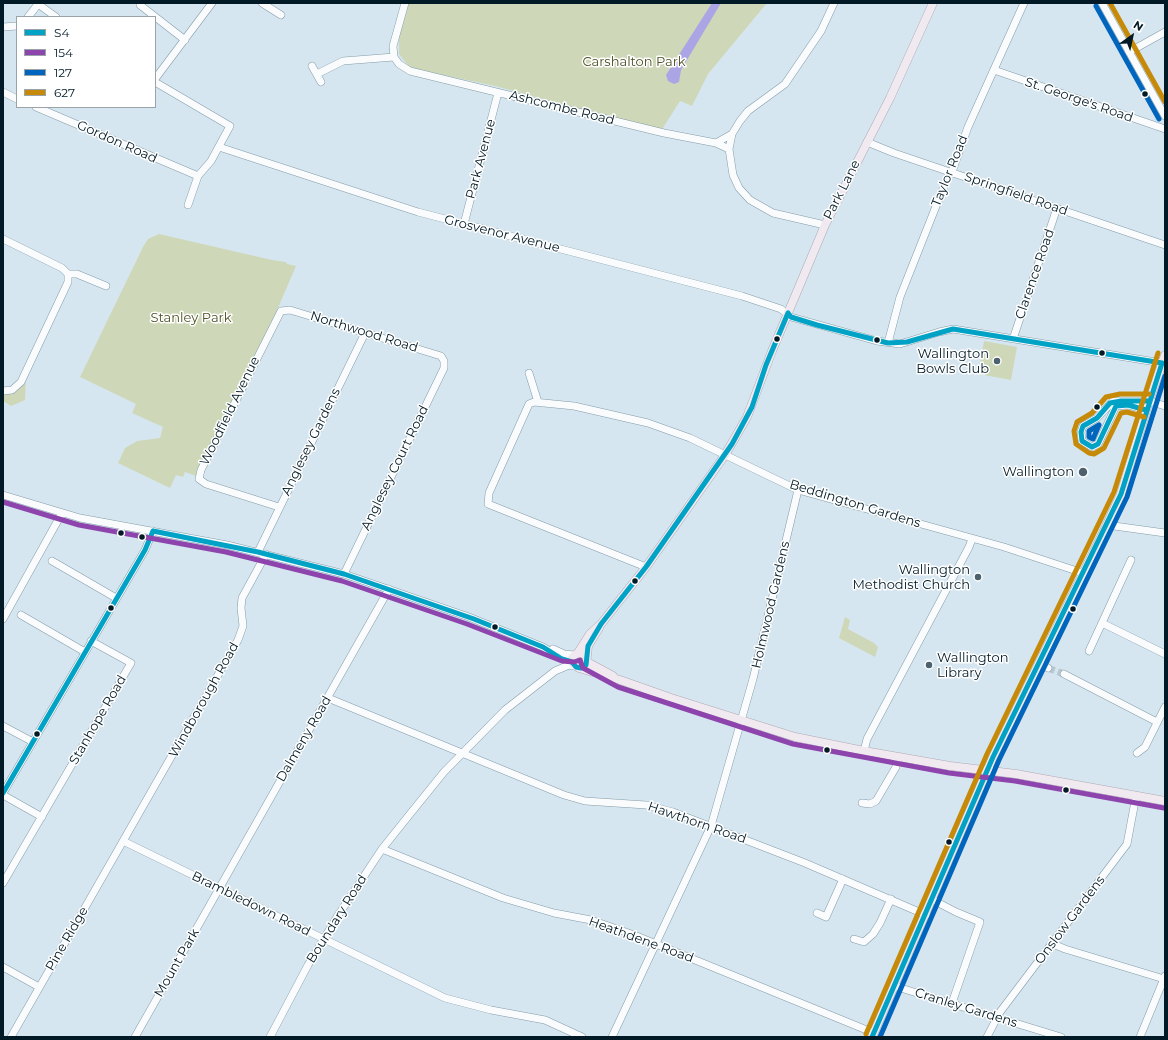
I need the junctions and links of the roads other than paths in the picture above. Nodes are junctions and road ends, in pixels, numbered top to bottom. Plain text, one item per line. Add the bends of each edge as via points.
1 (141, 3) edge
2 (212, 3) edge
3 (262, 3) edge
4 (406, 3) edge
5 (834, 3) edge
6 (933, 3) edge
7 (1024, 3) edge
8 (1102, 3) edge
9 (39, 4) edge
10 (281, 15) dead end
11 (29, 16) edge
12 (55, 16) edge
13 (154, 16) edge
14 (156, 17) edge
15 (16, 26) edge
16 (3, 27) edge
17 (1165, 32) edge
18 (185, 40) junction
19 (1129, 52) junction
20 (394, 57) junction
21 (312, 66) dead end
22 (994, 70) junction
23 (317, 74) junction
24 (156, 80) edge
25 (156, 82) edge
26 (321, 82) dead end
27 (3, 92) edge
28 (498, 93) junction
29 (16, 98) edge
30 (38, 108) edge
31 (1165, 116) edge
32 (1165, 129) edge
33 (732, 134) junction
34 (867, 142) junction
35 (716, 143) junction
36 (219, 147) junction
37 (729, 149) junction
38 (951, 172) junction
39 (198, 176) junction
40 (188, 205) dead end
41 (1057, 208) junction
42 (464, 224) junction
43 (825, 225) junction
44 (3, 239) edge
45 (1165, 245) edge
46 (68, 274) junction
47 (106, 286) dead end
48 (281, 310) joint
49 (788, 314) junction
50 (365, 333) junction
51 (1013, 339) junction
52 (888, 343) junction
53 (1165, 355) edge
54 (444, 361) joint
55 (1162, 363) junction
56 (529, 373) dead end
57 (3, 391) edge
58 (1149, 401) junction
59 (538, 402) junction
60 (1165, 406) edge
61 (1146, 410) junction
62 (725, 455) junction
63 (798, 490) junction
64 (3, 495) edge
65 (280, 507) junction
66 (62, 513) junction
67 (1107, 525) junction
68 (153, 531) junction
69 (1165, 533) edge
70 (972, 539) junction
71 (258, 552) junction
72 (266, 554) junction
73 (1130, 560) dead end
74 (52, 561) dead end
75 (646, 567) junction
76 (1083, 573) junction
77 (344, 574) junction
78 (389, 589) junction
79 (116, 598) junction
80 (21, 615) dead end
81 (3, 619) edge
82 (1102, 623) junction
83 (601, 624) junction
84 (91, 641) junction
85 (1089, 651) dead end
86 (85, 652) junction
87 (1165, 654) edge
88 (587, 659) junction
89 (576, 661) junction
90 (1039, 663) junction
91 (1048, 668) tunnel mouth
92 (1064, 674) tunnel mouth
93 (620, 680) junction
94 (328, 698) junction
95 (1165, 707) edge
96 (742, 721) junction
97 (1157, 722) junction
98 (3, 726) edge
99 (33, 742) junction
100 (463, 752) junction
101 (864, 752) junction
102 (1137, 753) dead end
103 (898, 757) junction
104 (988, 769) junction
105 (3, 794) edge
106 (1136, 796) junction
107 (1165, 801) edge
108 (862, 804) dead end
109 (42, 817) junction
110 (711, 826) junction
111 (123, 841) junction
112 (382, 850) junction
113 (843, 878) junction
114 (3, 883) edge
115 (219, 889) junction
116 (891, 899) junction
117 (933, 900) junction
118 (817, 913) dead end
119 (926, 915) junction
120 (854, 938) dead end
121 (323, 939) junction
122 (656, 944) junction
123 (1053, 944) junction
124 (3, 967) edge
125 (1164, 977) edge
126 (894, 986) junction
127 (39, 987) junction
128 (952, 1003) junction
129 (997, 1017) junction
130 (873, 1035) edge
131 (10, 1037) edge
132 (135, 1037) edge
133 (270, 1037) edge
134 (582, 1037) edge
135 (612, 1037) edge
136 (987, 1037) edge
137 (1061, 1037) edge
138 (1140, 1037) edge

1 - 13 street via 140,5
2 - 18 street
3 - 10 street
4 - 20 street via 394,36
5 - 33 street via 821,31 784,84 748,111
6 - 34 main road, Park Lane
7 - 22 street, Taylor Road
8 - 19 street
9 - 11 street
9 - 12 street
14 - 18 street
15 - 16 street
17 - 19 street
18 - 24 street
19 - 31 street
20 - 23 street via 343,61
20 - 28 street, Ashcombe Road via 410,71
21 - 23 street
22 - 32 street, St. George's Road
22 - 38 street, Taylor Road
23 - 26 street
25 - 36 street via 230,126
27 - 29 street
28 - 35 street, Ashcombe Road
28 - 42 street, Park Avenue
30 - 39 street, Gordon Road
33 - 35 street
33 - 37 street
34 - 38 street, Springfield Road
34 - 43 main road, Park Lane
35 - 37 street, Ashcombe Road
36 - 39 street
36 - 42 street, Grosvenor Avenue via 418,212
37 - 43 street via 732,175 750,200 780,215
38 - 41 street, Springfield Road
38 - 52 street, Taylor Road via 904,286
39 - 40 street
41 - 45 street, Springfield Road
41 - 51 street, Clarence Road
42 - 49 street, Grosvenor Avenue via 742,296
43 - 49 main road, Park Lane
44 - 46 street via 62,268
46 - 47 street via 77,274
46 - 57 street via 68,282 21,382 12,390
48 - 50 street, Northwood Road via 290,310
48 - 65 street, Woodfield Avenue via 201,470 199,479 206,484
49 - 52 street, Grosvenor Avenue via 817,325
49 - 62 main road, Park Lane via 766,365 748,417
50 - 54 street, Northwood Road via 439,354
50 - 65 street, Anglesey Gardens
51 - 52 street, Grosvenor Avenue via 953,329 907,342
51 - 55 street, Grosvenor Avenue
53 - 55 main road
54 - 77 street, Anglesey Court Road via 444,368
55 - 58 main road
56 - 59 street
58 - 60 street
58 - 61 main road
58 - 61 street via 1110,403 1097,418 1083,426 1082,441 1092,446 1098,444 1116,406 1128,405
59 - 62 street, Beddington Gardens via 574,406 634,419 676,432
59 - 75 street via 527,407 489,493 488,504
61 - 67 main road via 1123,488
62 - 63 street, Beddington Gardens
62 - 75 main road
63 - 70 street, Beddington Gardens
63 - 96 street, Holmwood Gardens
64 - 66 street
65 - 71 street, Anglesey Gardens
66 - 68 street
66 - 81 street
67 - 69 street
67 - 76 main road
68 - 71 street
68 - 79 street via 145,550
70 - 76 street, Beddington Gardens
70 - 101 street via 867,739
71 - 72 street
72 - 77 street
72 - 111 street, Windborough Road via 242,598 242,632
73 - 82 street
74 - 79 street
75 - 83 main road
76 - 90 main road
77 - 78 street
78 - 89 street via 470,617 550,648
78 - 94 street, Dalmeny Road
79 - 84 street
80 - 86 street
82 - 85 street
82 - 87 street
83 - 88 main road via 588,646
83 - 89 main road via 590,634
84 - 86 street
84 - 109 street, Stanhope Road via 131,663
86 - 99 street
88 - 89 main road
88 - 89 main road
88 - 93 main road
89 - 93 main road via 603,676
89 - 100 street, Boundary Road via 555,671 506,710
90 - 91 street
90 - 104 main road
92 - 97 street
93 - 96 main road
94 - 100 street, Hawthorn Road
94 - 115 street, Dalmeny Road
95 - 97 street
96 - 101 main road via 795,737
96 - 110 street, Holmwood Gardens
97 - 102 street via 1145,747
98 - 99 street
99 - 105 street
100 - 110 street, Hawthorn Road via 574,799 646,805
100 - 112 street, Boundary Road
101 - 103 main road
103 - 104 main road
103 - 108 street via 896,767 877,799 870,804
104 - 106 main road
104 - 117 main road
105 - 109 street
106 - 107 main road
106 - 123 street, Onslow Gardens via 1127,844
109 - 114 street, Stanhope Road
110 - 113 street, Hawthorn Road
110 - 122 street, Holmwood Gardens
111 - 115 street, Brambledown Road
111 - 127 street, Pine Ridge
112 - 121 street, Boundary Road
112 - 122 street, Heathdene Road via 503,898 616,928
113 - 116 street, Hawthorn Road
113 - 118 street via 826,917
115 - 121 street, Brambledown Road
115 - 132 street, Mount Park
116 - 119 street, Hawthorn Road
116 - 120 street via 873,934 864,942
117 - 119 main road
117 - 128 street via 980,922
119 - 126 main road
121 - 133 street, Boundary Road
121 - 134 street, Brambledown Road via 445,998 544,1020
122 - 130 street, Heathdene Road
122 - 135 street, Holmwood Gardens
123 - 125 street
123 - 129 street, Onslow Gardens
124 - 127 street
125 - 138 street
126 - 128 street, Cranley Gardens
126 - 130 main road
127 - 131 street, Pine Ridge
128 - 129 street, Cranley Gardens
129 - 136 street, Onslow Gardens
129 - 137 street, Cranley Gardens

